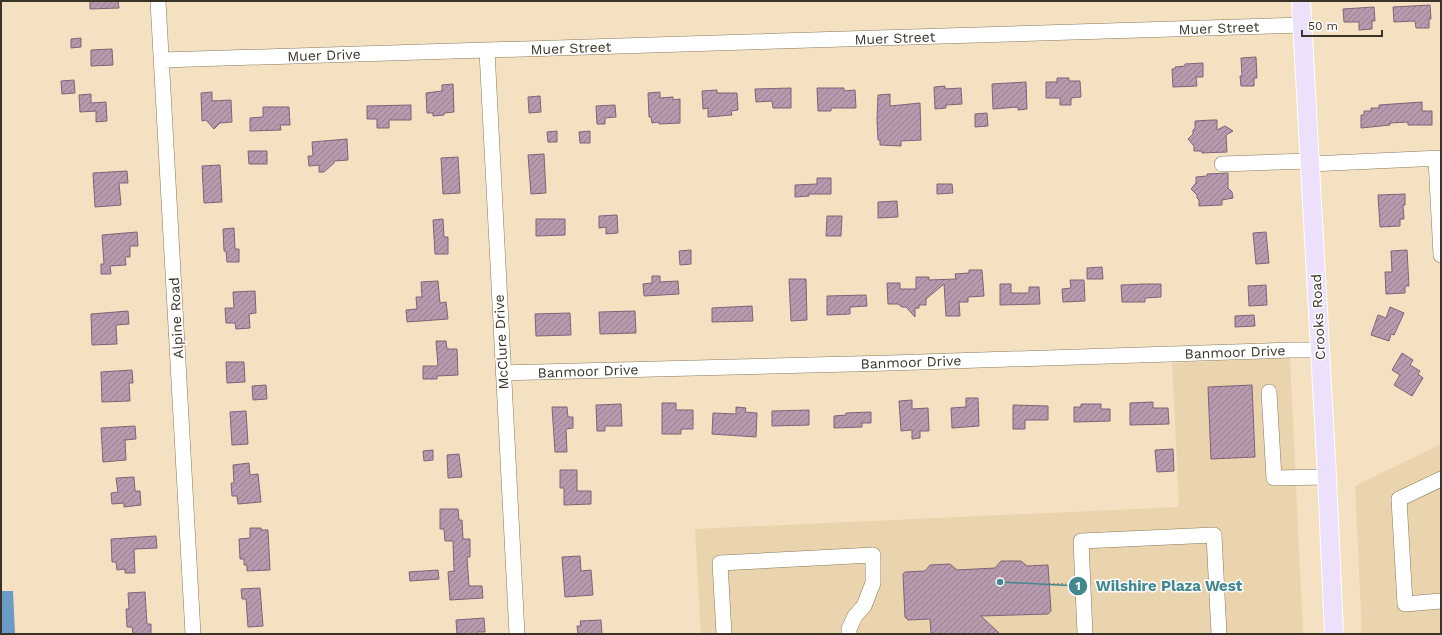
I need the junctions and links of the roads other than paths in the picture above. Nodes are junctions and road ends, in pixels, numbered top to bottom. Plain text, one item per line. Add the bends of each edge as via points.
1 (158, 1) edge
2 (1301, 1) edge
3 (1303, 26) junction
4 (487, 51) junction
5 (162, 60) junction
6 (1438, 158) edge
7 (1310, 162) junction
8 (1222, 164) dead end
9 (1441, 256) edge
10 (1320, 350) junction
11 (503, 373) junction
12 (1269, 392) dead end
13 (1327, 477) junction
14 (1441, 479) edge
15 (1441, 602) edge
16 (193, 634) edge
17 (517, 634) edge
18 (724, 634) edge
19 (850, 634) edge
20 (1085, 634) edge
21 (1219, 634) edge
22 (1334, 634) edge

1 - 5 street, Alpine Road
2 - 3 main road, Crooks Road
3 - 4 street, Muer Street
3 - 7 main road, Crooks Road
4 - 5 street, Muer Drive
4 - 11 street, McClure Drive
5 - 16 street, Alpine Road
6 - 7 street
6 - 9 street
7 - 8 street
7 - 10 main road, Crooks Road
10 - 11 street, Banmoor Drive
10 - 13 main road, Crooks Road
11 - 17 street, McClure Drive
12 - 13 street via 1274,478
13 - 22 main road, Crooks Road
14 - 15 street via 1399,499 1405,604
18 - 19 street via 720,563 873,555 873,583 864,606 855,616 849,629
20 - 21 street via 1081,542 1214,535

